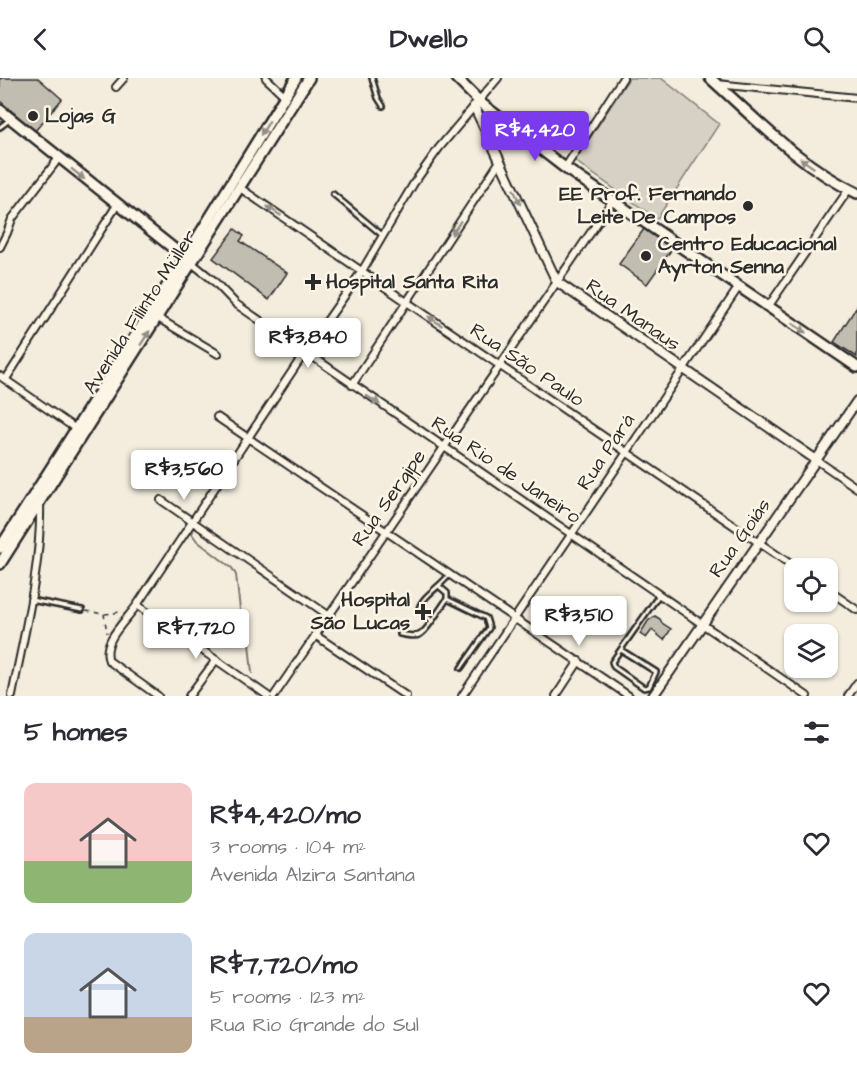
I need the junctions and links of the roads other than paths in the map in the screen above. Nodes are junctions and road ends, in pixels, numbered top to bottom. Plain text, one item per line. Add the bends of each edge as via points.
1 (124, 78) edge
2 (266, 78) edge
3 (296, 78) edge
4 (309, 78) edge
5 (372, 78) edge
6 (456, 78) edge
7 (498, 78) edge
8 (622, 78) edge
9 (714, 81) edge
10 (116, 87) dead end
11 (285, 96) junction
12 (857, 98) edge
13 (476, 103) junction
14 (383, 106) dead end
15 (0, 110) edge
16 (11, 119) junction
17 (0, 127) edge
18 (59, 158) junction
19 (500, 161) junction
20 (565, 168) junction
21 (240, 188) junction
22 (853, 191) edge
23 (333, 194) dead end
24 (613, 200) junction
25 (117, 205) junction
26 (383, 236) junction
27 (0, 247) edge
28 (189, 261) junction
29 (362, 271) junction
30 (557, 282) junction
31 (738, 288) junction
32 (408, 303) junction
33 (768, 308) junction
34 (158, 318) junction
35 (305, 352) junction
36 (218, 354) dead end
37 (501, 366) junction
38 (857, 367) edge
39 (683, 369) junction
40 (3, 378) edge
41 (352, 385) junction
42 (857, 401) edge
43 (217, 417) dead end
44 (76, 429) junction
45 (249, 437) junction
46 (444, 448) junction
47 (626, 452) junction
48 (815, 459) junction
49 (857, 489) edge
50 (161, 500) dead end
51 (40, 501) junction
52 (193, 522) junction
53 (387, 532) junction
54 (572, 534) junction
55 (758, 543) junction
56 (0, 548) edge
57 (784, 560) edge
58 (0, 564) edge
59 (450, 574) junction
60 (440, 587) junction
61 (659, 595) junction
62 (838, 597) edge
63 (447, 599) junction
64 (30, 600) junction
65 (136, 608) junction
66 (82, 610) road end
67 (857, 610) edge
68 (328, 615) junction
69 (515, 619) junction
70 (432, 621) junction
71 (700, 625) junction
72 (400, 634) dead end
73 (315, 635) junction
74 (621, 650) junction
75 (216, 660) junction
76 (579, 661) junction
77 (461, 668) dead end
78 (857, 682) edge
79 (12, 696) edge
80 (158, 696) edge
81 (189, 696) edge
82 (268, 696) edge
83 (274, 696) edge
84 (406, 696) edge
85 (462, 696) edge
86 (556, 696) edge
87 (628, 696) edge
88 (653, 696) edge
89 (807, 696) edge
90 (848, 696) edge

1 - 10 street
2 - 11 street
3 - 11 main road, Avenida Filinto Müller
4 - 21 main road, Avenida Filinto Müller
5 - 14 lane
6 - 13 main road
7 - 13 street
8 - 20 street
9 - 12 street
22 -> 9 main road via 806,163
11 -> 28 main road, Avenida Filinto Müller
13 - 19 street, Rua Manaus
13 - 20 main road
13 - 26 street via 414,183
15 - 16 main road
16 - 17 lane
16 - 18 main road
18 -> 25 main road
18 - 27 street via 12,219
19 -> 30 street, Rua Manaus
19 -> 32 street
20 - 24 main road
21 - 28 main road, Avenida Filinto Müller
29 -> 21 street, Rua São Paulo
22 - 33 street
23 - 26 lane
24 - 30 street, Rua Sergipe
24 - 31 main road
25 - 28 main road
25 - 40 street
26 - 29 street
28 - 34 main road, Avenida Filinto Müller
28 - 35 street, Rua Rio de Janeiro via 236,304
28 - 44 main road, Avenida Filinto Müller via 179,268
29 - 32 street, Rua São Paulo
29 - 35 street
30 - 37 street, Rua Sergipe
30 - 39 street, Rua Manaus
31 - 33 main road
31 - 39 street, Rua Pará
37 -> 32 street, Rua São Paulo
32 - 41 street
33 -> 38 main road
34 - 36 street
51 -> 34 main road, Avenida Filinto Müller
35 - 41 street, Rua Rio de Janeiro
35 - 45 street
37 - 46 street, Rua Sergipe
37 - 47 street, Rua São Paulo
39 - 47 street, Rua Pará
39 - 48 street, Rua Manaus
40 - 44 street
41 -> 46 street, Rua Rio de Janeiro
42 - 48 street, Rua Goiás
43 - 45 street
44 - 56 main road, Avenida Filinto Müller
45 - 52 street
45 - 53 street
46 - 53 street, Rua Sergipe
46 - 54 street, Rua Rio de Janeiro
47 - 54 street, Rua Pará
47 - 55 street, Rua São Paulo
48 - 49 street, Rua Manaus
48 - 55 street, Rua Goiás
50 - 52 street
51 - 58 main road, Avenida Filinto Müller
51 - 64 street via 41,526
52 - 65 street
52 - 68 street
53 - 59 street
53 - 68 street, Rua Sergipe
54 - 61 street, Rua Rio de Janeiro
54 - 69 street, Rua Pará
55 - 57 street, Rua São Paulo
55 - 71 street, Rua Goiás
59 - 60 lane
59 - 69 street
60 - 63 lane via 447,593
60 - 70 lane via 430,592 419,609
61 - 71 street, Rua Rio de Janeiro
61 - 74 lane
62 - 67 street
63 - 70 lane
63 - 77 lane via 489,623
64 - 66 lane
64 - 79 street
65 - 75 street
65 - 80 street via 109,642 107,654 109,661
68 - 73 street, Rua Sergipe
69 - 76 street
69 - 85 street, Rua Pará
70 - 72 lane via 419,636
71 - 88 street, Rua Goiás
71 - 89 street, Rua Rio de Janeiro
73 - 83 street, Rua Sergipe
73 - 84 street
74 - 74 lane via 656,672 649,687 644,688 614,667 612,662
75 - 81 street
75 - 82 street
76 - 86 street
76 - 87 street
78 - 90 street

